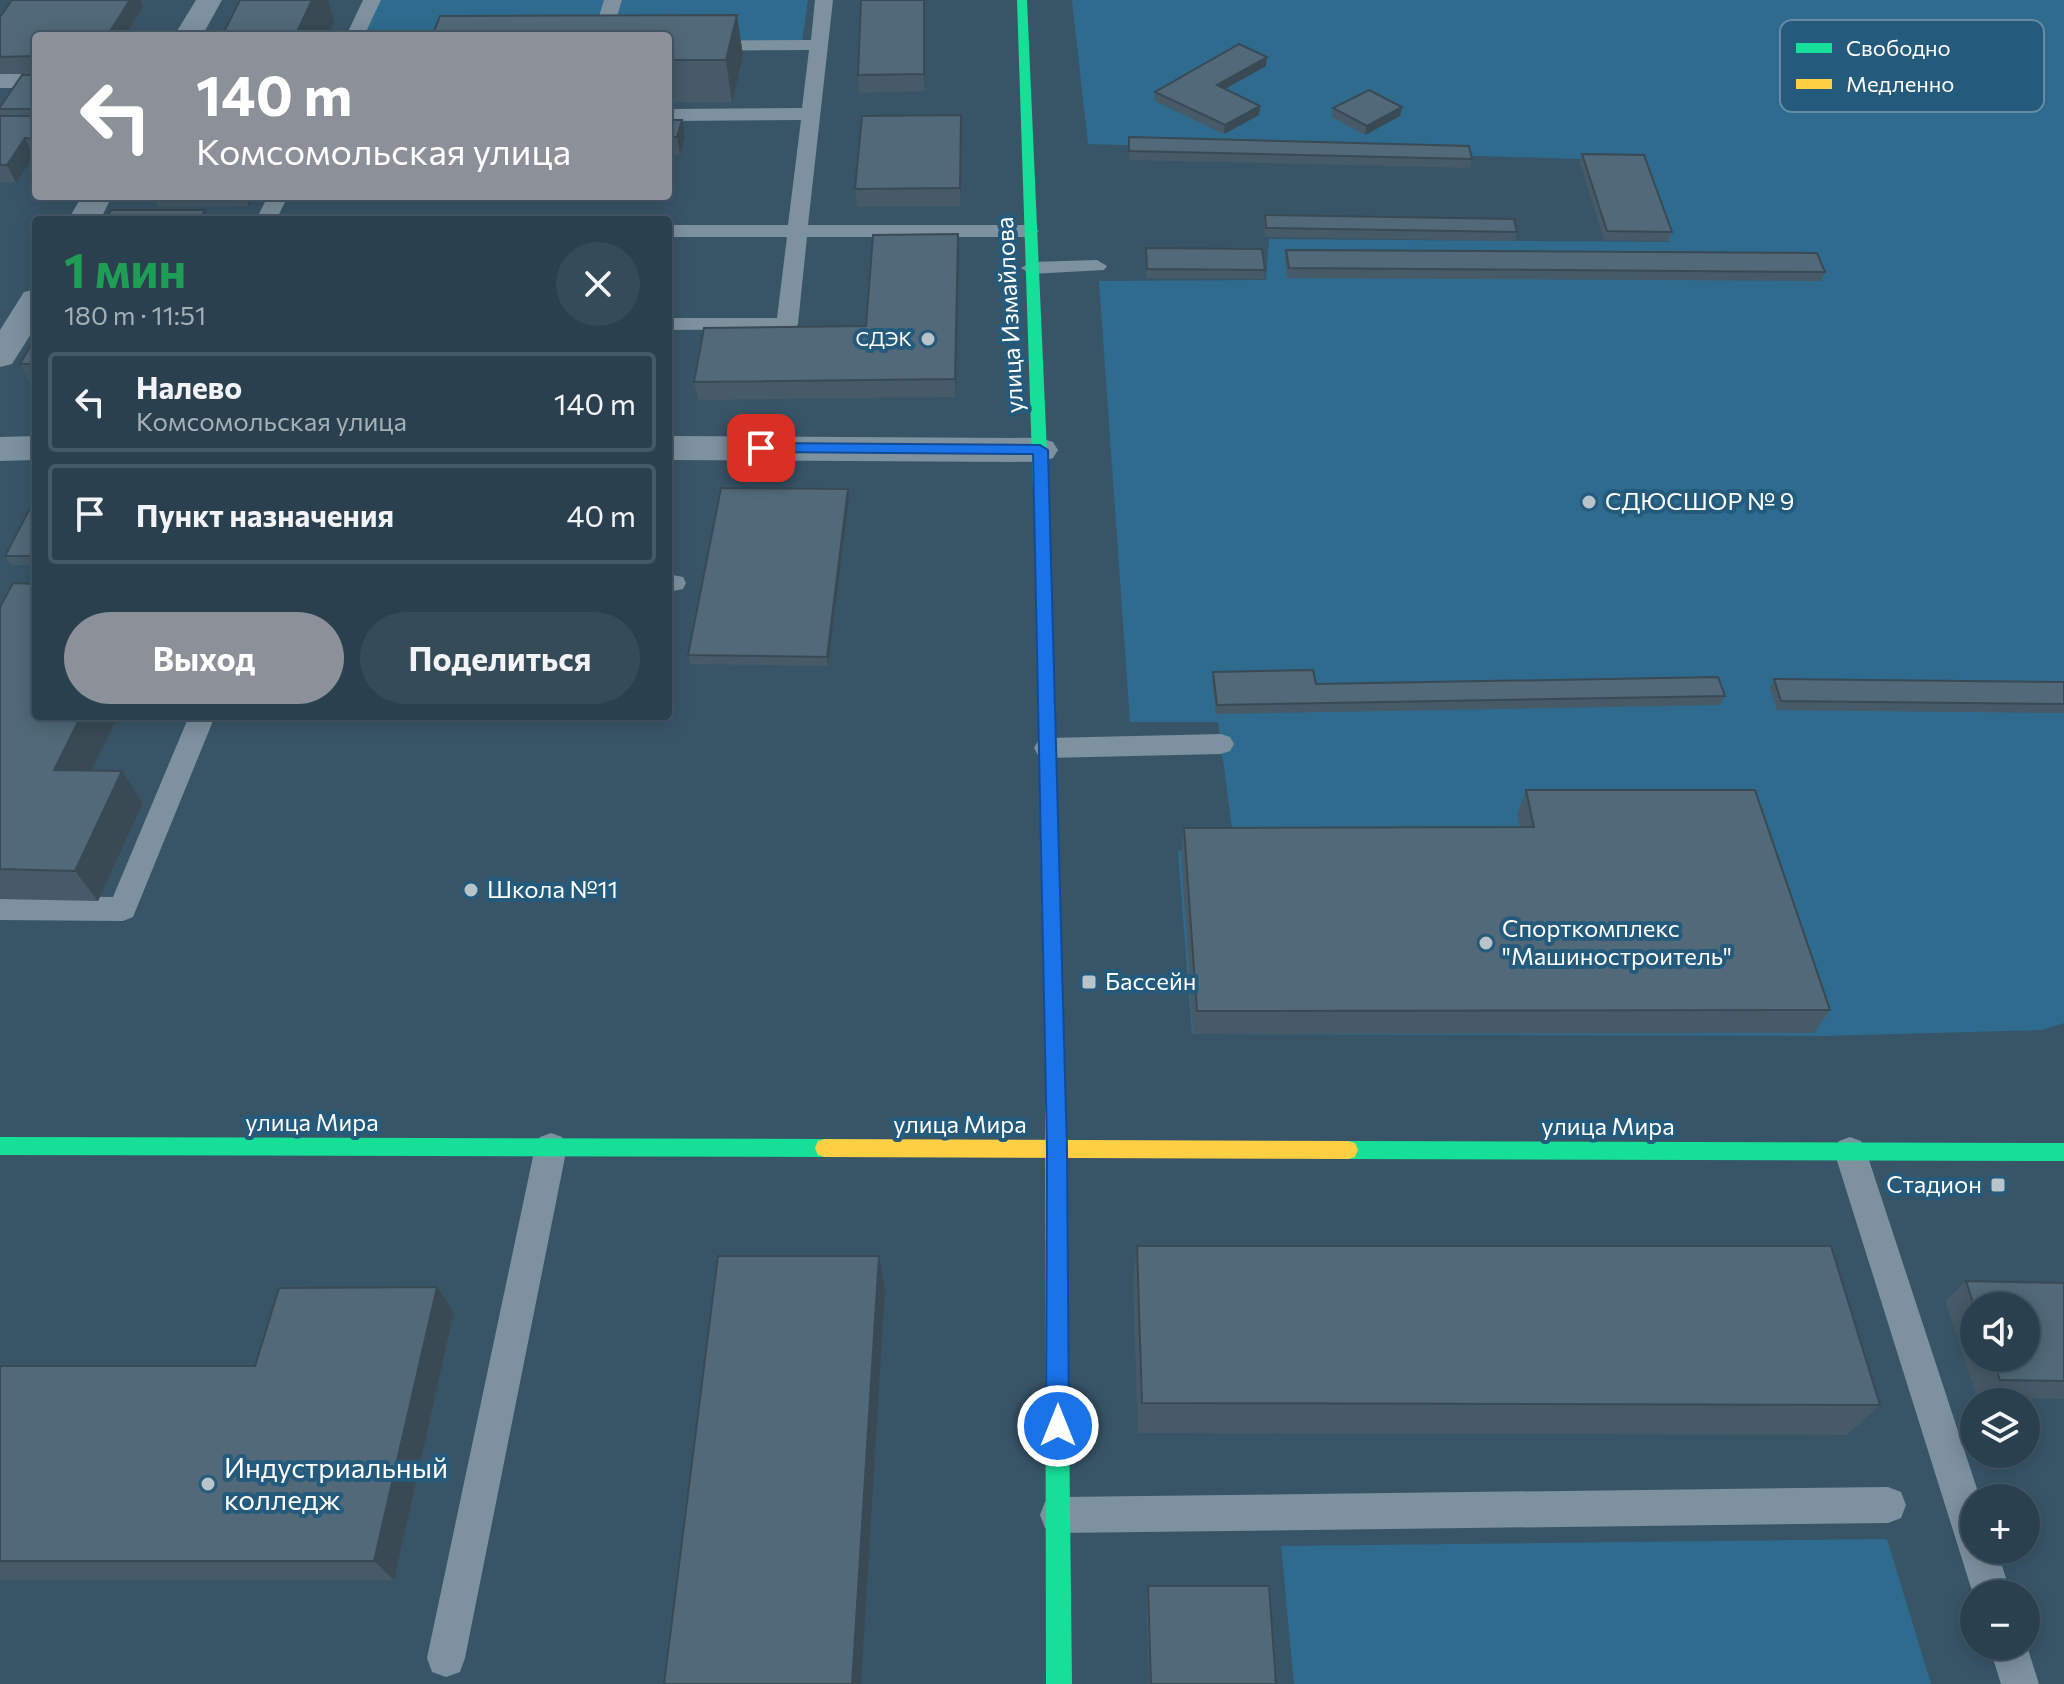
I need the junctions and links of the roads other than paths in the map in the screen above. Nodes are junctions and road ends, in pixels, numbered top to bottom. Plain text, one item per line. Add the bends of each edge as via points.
1 (209, 0) edge
2 (372, 0) edge
3 (613, 0) edge
4 (824, 0) edge
5 (1022, 0) edge
6 (190, 32) edge
7 (357, 32) edge
8 (603, 32) edge
9 (819, 45) junction
10 (672, 46) edge
11 (0, 79) edge
12 (32, 79) edge
13 (811, 114) junction
14 (672, 115) edge
15 (672, 231) edge
16 (797, 231) junction
17 (1029, 231) junction
18 (1097, 266) dead end
19 (1031, 268) junction
20 (32, 305) edge
21 (672, 324) edge
22 (0, 357) edge
23 (32, 448) edge
24 (672, 448) edge
25 (0, 449) edge
26 (1040, 450) junction
27 (200, 720) edge
28 (1221, 744) dead end
29 (1047, 748) junction
30 (0, 908) edge
31 (0, 1146) edge
32 (551, 1147) junction
33 (1057, 1149) junction
34 (1850, 1151) junction
35 (2064, 1152) edge
36 (1960, 1493) edge
37 (1888, 1505) dead end
38 (1058, 1515) junction
39 (446, 1658) dead end
40 (2012, 1660) edge
41 (1059, 1684) edge
42 (2020, 1684) edge

1 - 6 street
2 - 7 lane
3 - 8 lane
4 - 9 lane
5 - 17 street, улица Измайлова
9 - 10 lane
9 - 13 lane
11 - 12 street
13 - 14 lane
13 - 16 lane
15 - 16 lane
16 - 17 lane
16 - 21 lane via 787,324
17 - 19 street, улица Измайлова
18 - 19 lane
19 - 26 street, улица Измайлова
20 - 22 street
23 - 25 street
24 - 26 street
26 - 29 street, улица Измайлова
27 - 30 lane via 123,909
28 - 29 lane
29 - 33 street, улица Измайлова
31 - 32 street, улица Мира
32 - 33 street, улица Мира
32 - 39 lane
33 - 34 street, улица Мира
33 - 38 street, улица Измайлова
34 - 35 street, улица Мира
34 - 36 lane
37 - 38 lane
38 - 41 street, улица Измайлова
40 - 42 lane

